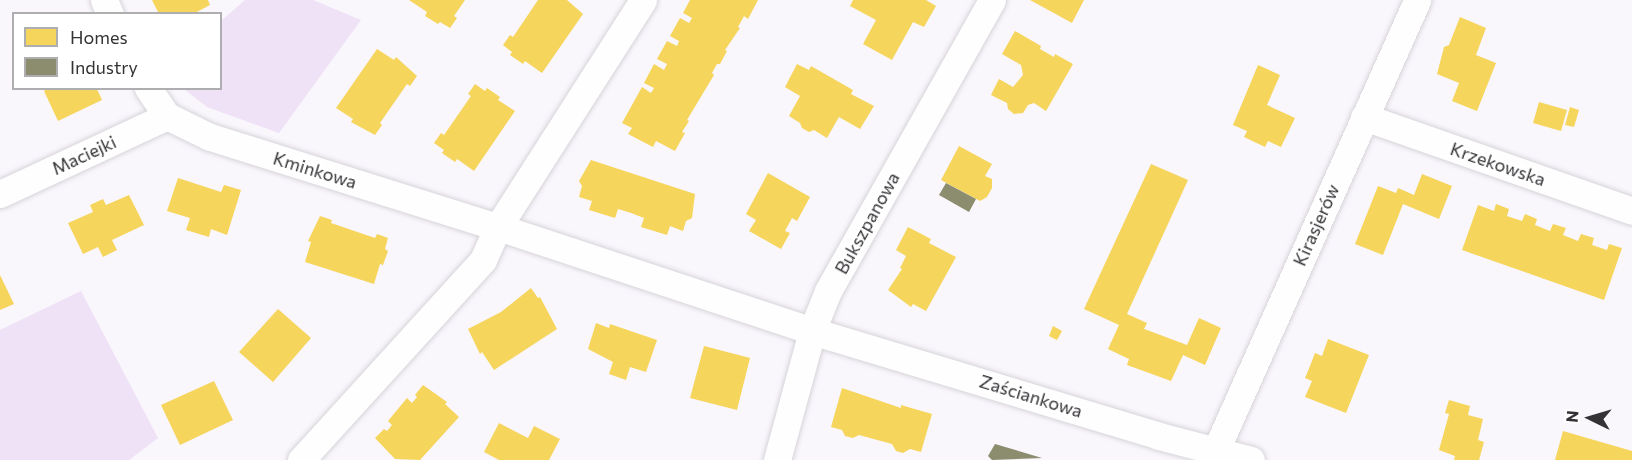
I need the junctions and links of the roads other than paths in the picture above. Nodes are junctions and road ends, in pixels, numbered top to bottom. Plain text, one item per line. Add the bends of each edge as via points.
1 (643, 0) edge
2 (992, 0) edge
3 (1417, 0) edge
4 (149, 90) edge
5 (167, 116) junction
6 (1364, 117) junction
7 (0, 195) edge
8 (1632, 211) edge
9 (498, 227) junction
10 (812, 331) junction
11 (1215, 450) junction
12 (301, 460) edge
13 (777, 460) edge
14 (1251, 460) edge

1 - 9 street
2 - 10 street, Bukszpanowa via 828,291
3 - 6 street, Kirasjerów
4 - 5 street, Kminkowa
5 - 7 street, Maciejki
5 - 9 street, Kminkowa via 210,137
6 - 8 street, Krzekowska
6 - 11 street, Kirasjerów
9 - 10 street, Kminkowa
9 - 12 street via 483,260
10 - 11 street, Zaściankowa
10 - 13 street, Bukszpanowa
11 - 14 street, Zaściankowa

